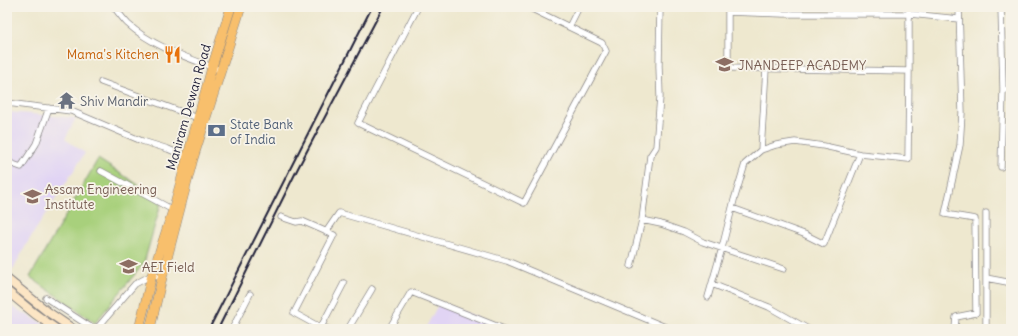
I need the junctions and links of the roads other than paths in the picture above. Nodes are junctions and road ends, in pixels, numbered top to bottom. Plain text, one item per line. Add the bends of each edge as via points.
1 (114, 7) edge
2 (231, 7) edge
3 (241, 7) edge
4 (418, 7) edge
5 (528, 7) edge
6 (579, 7) edge
7 (660, 7) edge
8 (784, 7) edge
9 (835, 7) edge
10 (910, 7) edge
11 (959, 7) edge
12 (1001, 7) edge
13 (728, 9) edge
14 (784, 14) junction
15 (835, 14) junction
16 (910, 14) junction
17 (959, 19) junction
18 (569, 27) junction
19 (216, 68) junction
20 (766, 69) junction
21 (909, 71) junction
22 (101, 82) dead end
23 (1003, 89) junction
24 (1011, 90) edge
25 (7, 103) edge
26 (49, 108) junction
27 (198, 118) junction
28 (761, 150) junction
29 (860, 154) junction
30 (190, 158) junction
31 (7, 162) edge
32 (1001, 167) dead end
33 (101, 171) dead end
34 (732, 208) junction
35 (173, 210) junction
36 (986, 213) dead end
37 (281, 216) dead end
38 (642, 220) junction
39 (326, 232) junction
40 (722, 248) junction
41 (631, 266) dead end
42 (784, 269) dead end
43 (152, 275) junction
44 (162, 278) junction
45 (986, 278) junction
46 (7, 279) edge
47 (344, 283) dead end
48 (712, 284) junction
49 (1011, 284) edge
50 (372, 289) dead end
51 (7, 291) edge
52 (250, 294) dead end
53 (708, 297) dead end
54 (46, 298) dead end
55 (317, 327) edge
56 (56, 329) edge
57 (73, 329) edge
58 (139, 329) edge
59 (150, 329) edge
60 (232, 329) edge
61 (328, 329) edge
62 (348, 329) edge
63 (389, 329) edge
64 (504, 329) edge
65 (670, 329) edge
66 (808, 329) edge
67 (955, 329) edge
68 (986, 329) edge

1 - 19 street via 128,24 153,42
2 - 19 main road, Maniram Dewan Road
3 - 19 main road, Maniram Dewan Road
4 - 18 street via 358,123 524,203 606,51 602,43
5 - 18 street
6 - 18 street
7 - 38 street via 660,97 656,146 650,156
8 - 14 street
9 - 15 street
10 - 16 street
11 - 17 street
12 - 23 street
13 - 14 street
13 - 20 street via 728,65 732,68
14 - 15 street
15 - 16 street
16 - 17 street
16 - 21 street
17 - 67 street via 962,113 960,145 945,214 975,219 976,313 956,317
19 - 27 main road, Maniram Dewan Road
19 - 30 main road, Maniram Dewan Road
20 - 21 street
20 - 28 street
21 - 29 street via 908,159
22 - 27 street
23 - 24 street
23 - 32 street
25 - 26 street
26 - 30 street via 71,111
26 - 31 street via 36,144 21,167
27 - 30 main road, Maniram Dewan Road
28 - 29 street via 776,144 795,142
28 - 34 street via 745,164
29 - 34 street via 824,244 804,234
30 - 35 main road, Maniram Dewan Road
30 - 44 main road, Maniram Dewan Road
33 - 35 street
34 - 40 street
35 - 43 main road, Maniram Dewan Road
36 - 45 street
37 - 39 street via 296,222 302,221
38 - 40 street via 684,232
38 - 41 street
39 - 55 street via 334,235 294,313
39 - 65 street via 339,213 507,261
40 - 42 street
40 - 48 street
43 - 44 street
43 - 54 street via 135,284 95,328
43 - 58 main road, Maniram Dewan Road
44 - 59 main road, Maniram Dewan Road
45 - 49 street
45 - 68 street
46 - 57 main road
47 - 55 street
48 - 53 street
48 - 66 street via 769,307
50 - 62 street
51 - 56 main road
52 - 60 street
55 - 61 street
63 - 64 street via 411,292

